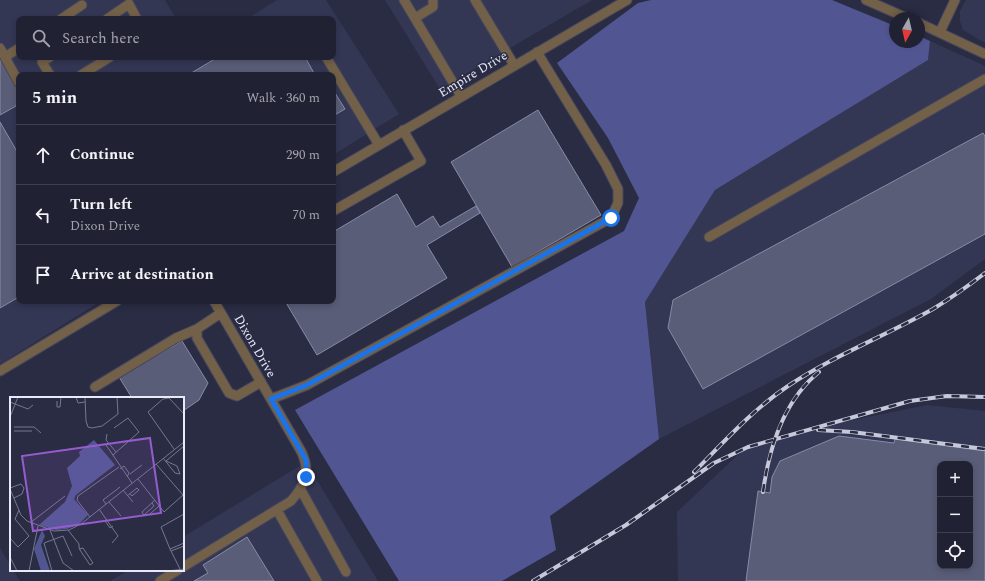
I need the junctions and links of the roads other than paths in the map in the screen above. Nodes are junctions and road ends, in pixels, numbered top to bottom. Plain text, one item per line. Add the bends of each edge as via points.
1 (404, 0) edge
2 (433, 0) edge
3 (475, 0) edge
4 (627, 0) edge
5 (866, 0) edge
6 (955, 0) edge
7 (82, 5) dead end
8 (893, 12) edge
9 (66, 16) edge
10 (112, 16) edge
11 (136, 16) edge
12 (415, 18) junction
13 (925, 26) edge
14 (940, 32) junction
15 (0, 48) edge
16 (16, 50) edge
17 (537, 52) junction
18 (985, 54) edge
19 (5, 57) junction
20 (45, 60) edge
21 (105, 60) edge
22 (328, 60) edge
23 (514, 65) junction
24 (48, 72) edge
25 (87, 72) edge
26 (335, 72) edge
27 (336, 74) edge
28 (16, 77) edge
29 (985, 79) edge
30 (461, 96) junction
31 (403, 130) junction
32 (379, 145) junction
33 (336, 170) edge
34 (336, 209) edge
35 (709, 237) dead end
36 (112, 304) edge
37 (216, 304) edge
38 (221, 313) junction
39 (197, 329) junction
40 (0, 371) edge
41 (261, 382) junction
42 (95, 387) dead end
43 (271, 399) junction
44 (301, 490) junction
45 (277, 510) junction
46 (184, 566) edge
47 (176, 571) edge
48 (346, 572) dead end
49 (160, 581) edge
50 (317, 581) edge

1 - 12 street
2 - 12 street via 433,7
3 - 23 street
4 - 17 street, Empire Drive
5 - 8 street
6 - 14 street
7 - 9 street
10 - 11 street via 130,4
12 - 30 street
13 - 14 street
14 - 18 street
15 - 19 street
16 - 19 street
17 - 23 street, Empire Drive
17 - 43 street via 618,189 618,203 611,218 307,385
19 - 28 street
20 - 24 street via 42,62
21 - 25 street
22 - 26 street
23 - 30 street, Empire Drive
27 - 32 street
29 - 35 street
30 - 31 street, Empire Drive
31 - 32 street, Empire Drive
31 - 34 street via 421,161
32 - 33 street, Empire Drive
36 - 40 street
37 - 38 street, Dixon Drive
38 - 39 street
38 - 41 street, Dixon Drive
39 - 41 street via 197,338 229,394 237,396
39 - 42 street via 176,338
41 - 43 street, Dixon Drive
43 - 44 street, Dixon Drive via 306,460 306,477
44 - 45 street via 291,501
44 - 48 street
45 - 46 street
45 - 50 street
47 - 49 street

